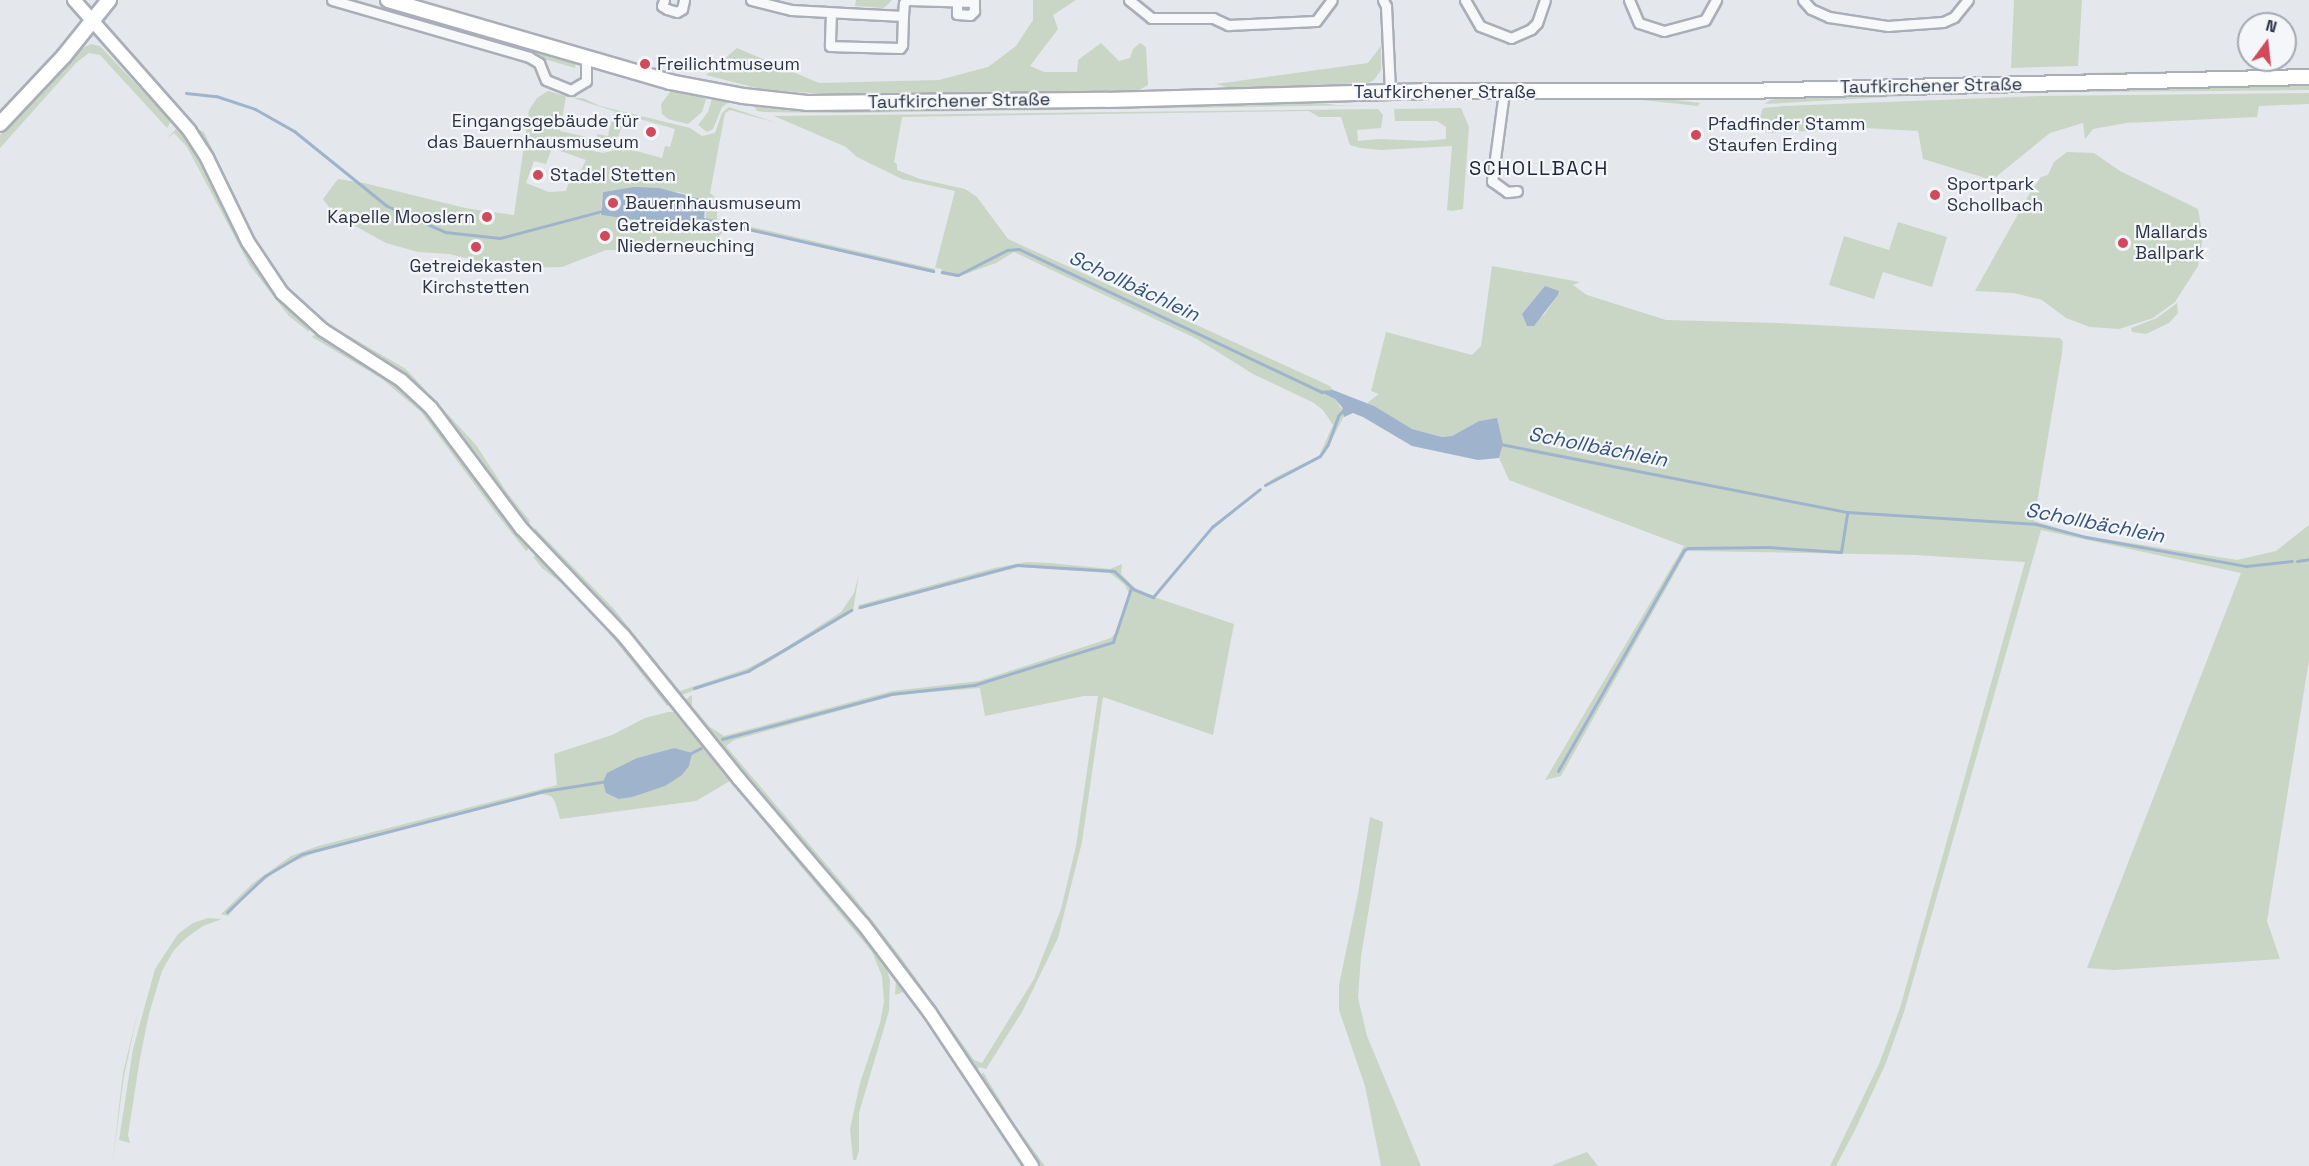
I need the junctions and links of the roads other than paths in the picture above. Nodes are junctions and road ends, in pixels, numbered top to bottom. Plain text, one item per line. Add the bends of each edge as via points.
1 (74, 0) edge
2 (109, 0) edge
3 (332, 0) edge
4 (388, 0) edge
5 (664, 0) edge
6 (684, 0) edge
7 (751, 0) edge
8 (908, 0) edge
9 (1130, 0) edge
10 (1332, 0) edge
11 (1395, 0) edge
12 (1465, 0) edge
13 (1545, 0) edge
14 (1629, 0) edge
15 (1716, 0) edge
16 (1803, 0) edge
17 (1968, 0) edge
18 (974, 1) edge
19 (412, 3) edge
20 (1384, 3) edge
21 (831, 13) junction
22 (903, 16) junction
23 (93, 21) junction
24 (586, 58) junction
25 (2309, 77) edge
26 (1390, 92) junction
27 (1504, 92) junction
28 (0, 124) edge
29 (1517, 191) dead end
30 (1032, 1166) edge

1 - 23 main road
2 - 23 main road
3 - 24 street via 529,57 539,63 546,81 572,90 586,81
4 - 19 main road, Taufkirchener Straße
5 - 6 street via 662,6 677,12
7 - 21 street via 791,10
8 - 18 street
8 - 22 street
9 - 10 street via 1151,18 1213,18 1228,25 1316,21
11 - 20 street
12 - 13 street via 1480,26 1511,38 1538,23
14 - 15 street via 1639,23 1662,32 1706,21
16 - 17 street via 1811,9 1829,17 1888,26 1943,22 1954,17
19 - 24 main road, Taufkirchener Straße
20 - 26 street
21 - 22 street
21 - 22 street via 830,46 900,48
23 - 28 main road
23 - 30 main road via 189,130 248,242 282,293 323,330 401,380 431,408 515,521 623,635 863,924 930,1012
24 - 26 main road, Taufkirchener Straße via 706,89 807,103
25 - 27 main road, Taufkirchener Straße via 1744,91
26 - 27 main road, Taufkirchener Straße
27 - 29 street via 1492,181 1507,192

